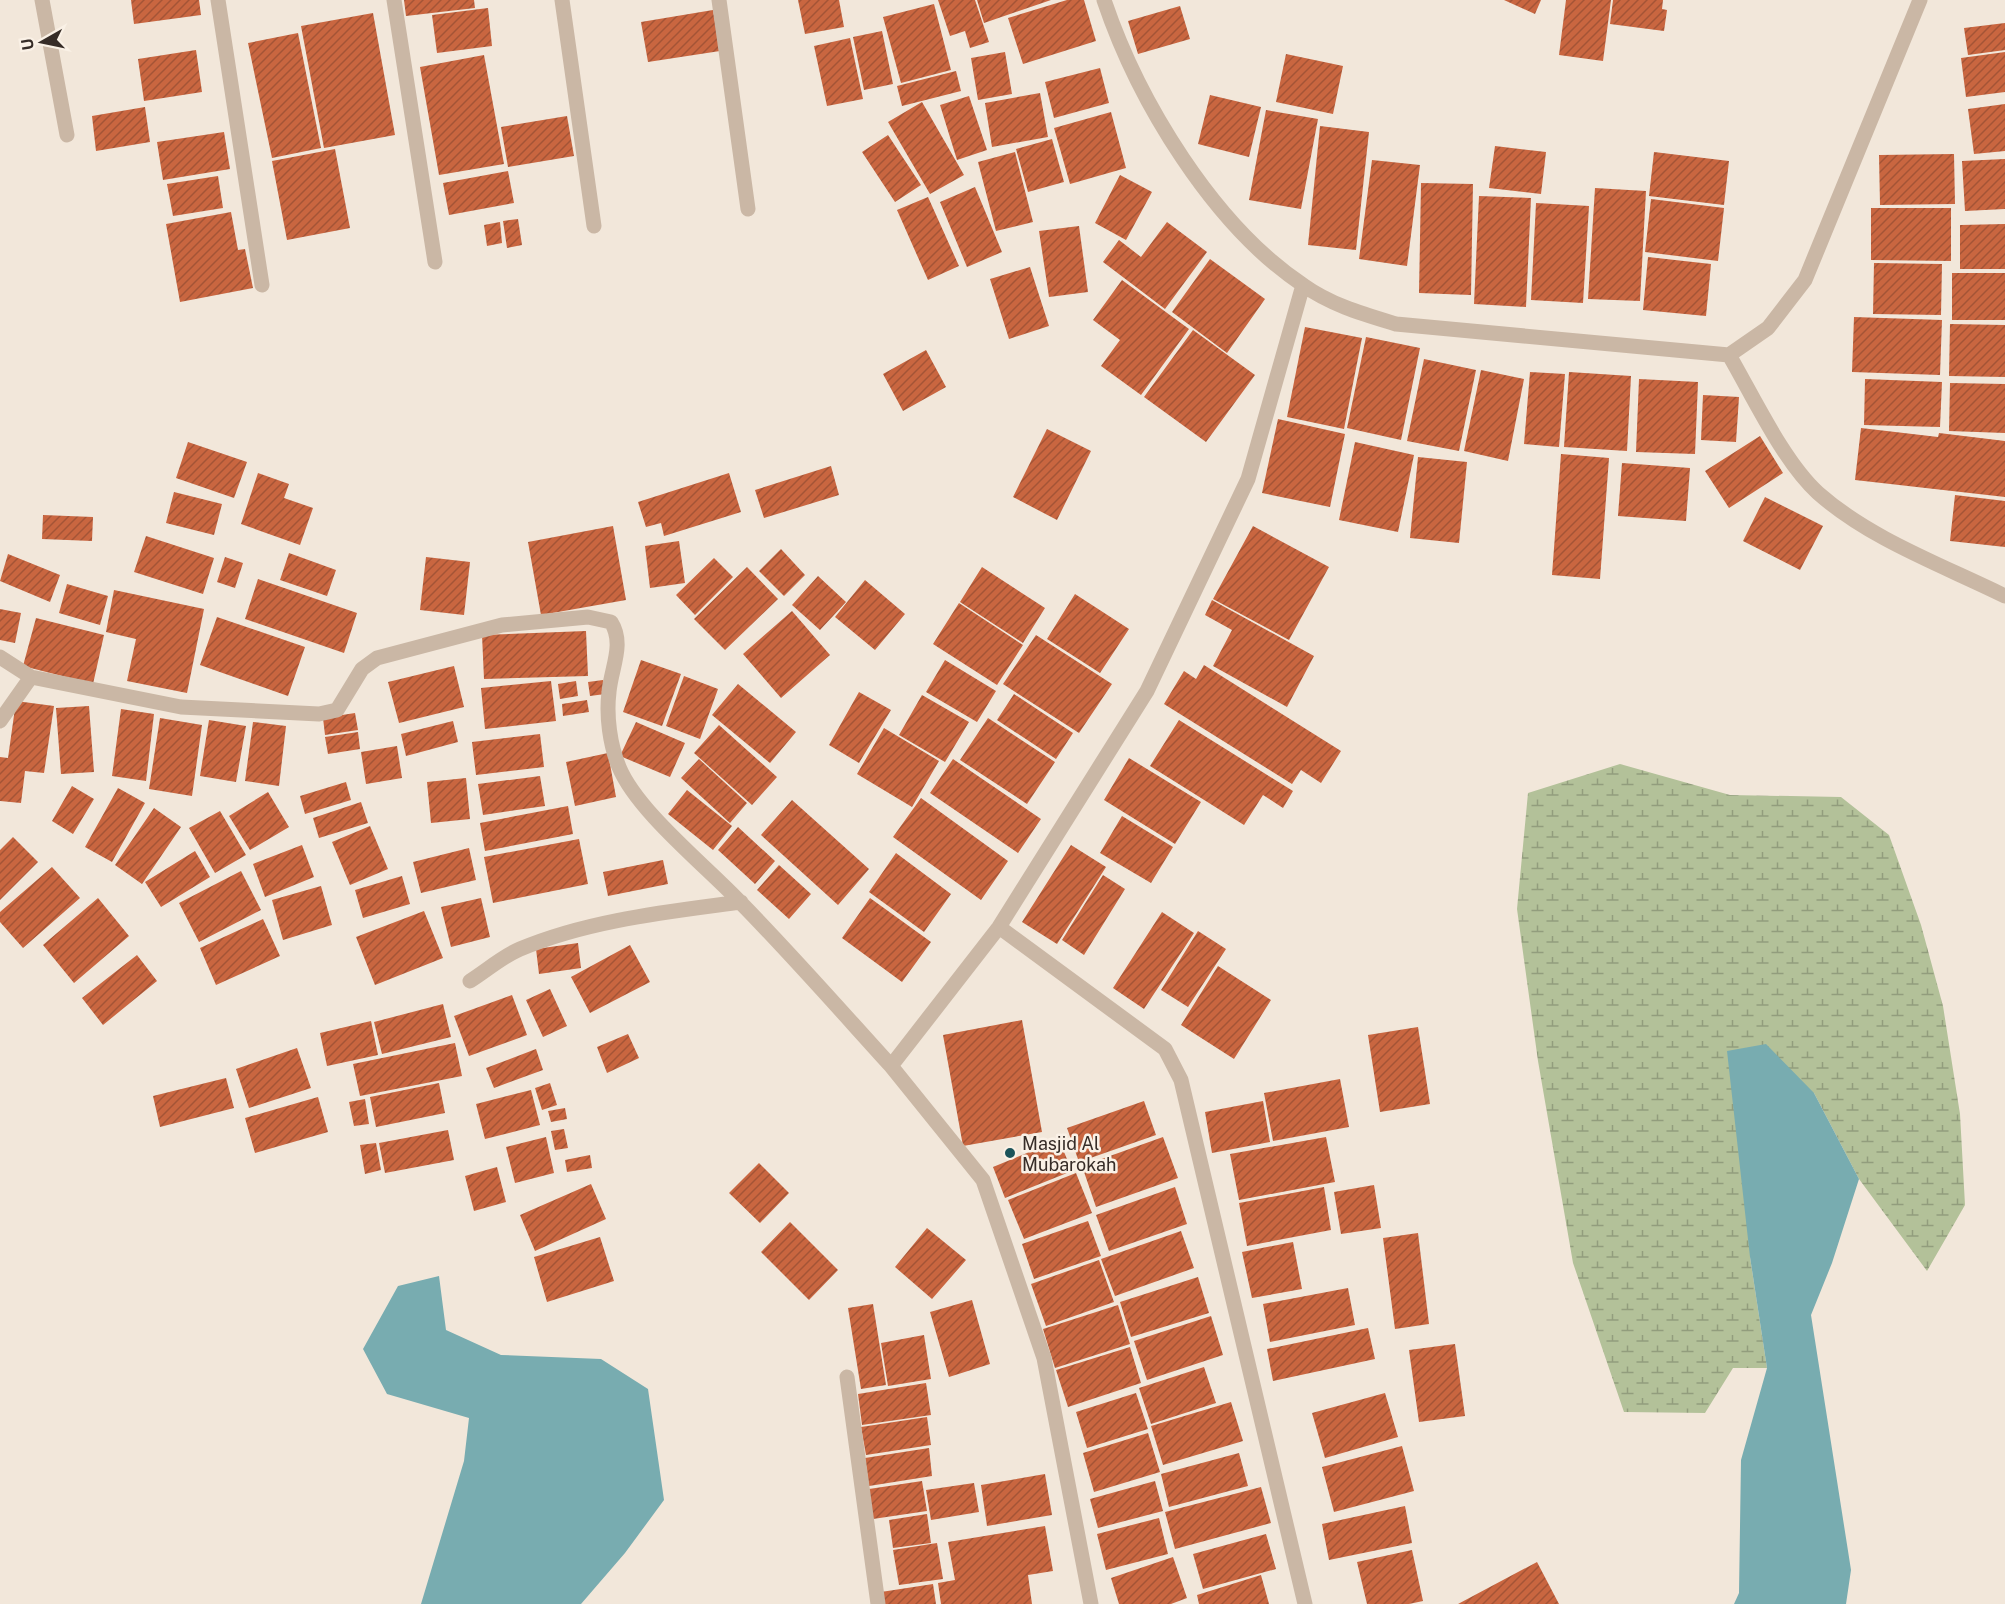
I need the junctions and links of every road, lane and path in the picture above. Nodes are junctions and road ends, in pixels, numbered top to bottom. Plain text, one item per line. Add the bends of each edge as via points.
1 (42, 0) edge
2 (218, 0) edge
3 (394, 0) edge
4 (562, 0) edge
5 (719, 0) edge
6 (1104, 0) edge
7 (1920, 0) edge
8 (67, 135) dead end
9 (748, 209) dead end
10 (594, 226) dead end
11 (435, 262) dead end
12 (262, 285) dead end
13 (1303, 285) junction
14 (1729, 355) junction
15 (2005, 596) edge
16 (0, 657) edge
17 (32, 677) junction
18 (0, 721) edge
19 (741, 902) junction
20 (999, 927) junction
21 (470, 981) dead end
22 (891, 1066) junction
23 (847, 1377) dead end
24 (878, 1604) edge
25 (1091, 1604) edge
26 (1305, 1604) edge

1 - 8 street
2 - 12 street
3 - 11 street
4 - 10 street
5 - 9 street
6 - 13 street via 1115,33 1150,105 1202,185 1241,233
7 - 14 street via 1804,280 1768,328
13 - 14 street via 1351,311 1396,324
13 - 20 street via 1248,479 1147,691
14 - 15 street via 1785,451 1816,491 1857,523
16 - 17 street
17 - 18 street
17 - 19 street via 182,707 319,714 337,711 362,669 377,658 502,625 600,618 610,622 617,632 608,719 619,767 634,795
19 - 21 street via 648,915 560,937 518,950
19 - 22 street
20 - 22 street
20 - 26 street via 1165,1049 1174,1064 1181,1080
22 - 25 street via 982,1180 1044,1358
23 - 24 street

